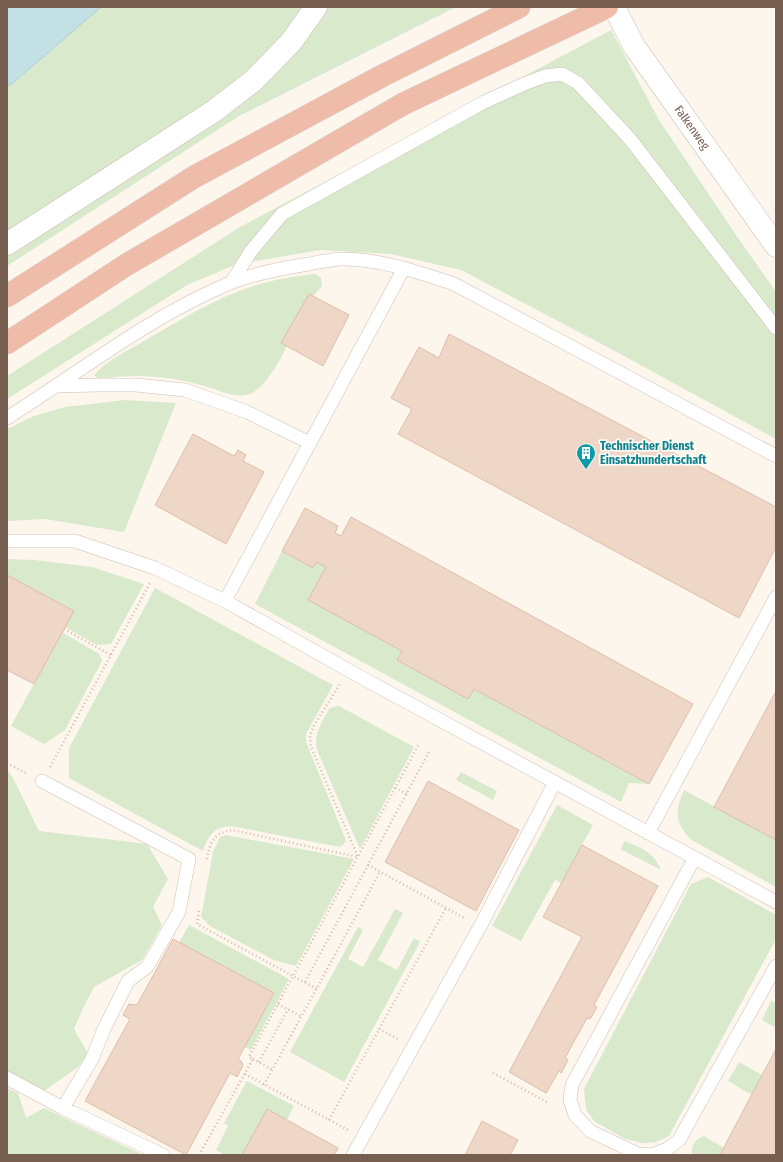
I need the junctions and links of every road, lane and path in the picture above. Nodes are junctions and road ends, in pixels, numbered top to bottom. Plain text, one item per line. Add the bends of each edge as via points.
1 (316, 7) edge
2 (519, 7) edge
3 (614, 7) edge
4 (598, 11) edge
5 (7, 244) edge
6 (776, 246) edge
7 (404, 268) junction
8 (231, 283) junction
9 (7, 296) edge
10 (776, 328) edge
11 (7, 343) edge
12 (56, 386) junction
13 (7, 418) edge
14 (310, 443) junction
15 (776, 456) edge
16 (7, 541) edge
17 (150, 583) dead end
18 (776, 597) edge
19 (225, 601) junction
20 (64, 629) dead end
21 (111, 655) junction
22 (341, 683) dead end
23 (419, 744) dead end
24 (430, 750) dead end
25 (7, 762) edge
26 (42, 781) junction
27 (555, 782) junction
28 (395, 788) junction
29 (407, 794) junction
30 (648, 833) junction
31 (358, 856) junction
32 (694, 858) junction
33 (206, 864) dead end
34 (368, 865) junction
35 (380, 872) junction
36 (776, 902) edge
37 (446, 908) junction
38 (199, 909) dead end
39 (480, 926) junction
40 (776, 966) edge
41 (293, 976) junction
42 (304, 982) junction
43 (317, 989) junction
44 (278, 1004) junction
45 (288, 1009) junction
46 (302, 1017) junction
47 (379, 1029) junction
48 (412, 1047) junction
49 (253, 1059) junction
50 (259, 1062) junction
51 (272, 1070) junction
52 (493, 1072) dead end
53 (245, 1074) junction
54 (7, 1078) edge
55 (264, 1085) junction
56 (547, 1102) dead end
57 (62, 1108) junction
58 (330, 1120) junction
59 (362, 1138) junction
60 (637, 1154) edge
61 (163, 1155) edge
62 (199, 1155) edge
63 (353, 1155) edge
64 (653, 1155) edge

1 - 5 street via 291,42 259,75 214,111
2 - 9 highway via 382,76 194,177
3 - 6 street, Falkenweg via 634,46
4 - 11 highway via 403,104 126,264
7 - 8 lane via 373,262 339,260 265,272
7 - 14 lane
7 - 15 lane via 454,284
8 - 10 lane via 251,251 282,214 484,102 545,76 562,74 578,83 630,140
8 - 12 lane via 161,318
12 - 13 lane
12 - 14 lane via 136,385 185,390 246,412
14 - 19 lane
16 - 19 lane via 74,541 155,568
17 - 21 path
18 - 30 lane
19 - 27 lane
20 - 21 path
21 - 26 path
22 - 31 path via 313,727 310,736 311,747
23 - 28 path
24 - 29 path
25 - 26 path
26 - 57 lane via 189,860 179,912 147,967 128,981 92,1059
27 - 30 lane
27 - 39 lane
28 - 29 path
28 - 31 path
29 - 34 path
30 - 32 lane
31 - 33 path via 232,830 224,831 213,840
31 - 41 path
32 - 36 lane
32 - 60 lane via 572,1085 570,1100 575,1115 586,1127
34 - 35 path
34 - 42 path
35 - 37 path
35 - 43 path
37 - 39 path
37 - 47 path
38 - 41 path via 196,924
39 - 48 lane
40 - 64 lane via 679,1140
41 - 42 path
41 - 44 path
42 - 43 path
43 - 46 path
44 - 45 path
44 - 49 path via 249,1057
45 - 46 path
45 - 50 path
46 - 51 path
47 - 48 path
47 - 58 path
48 - 59 lane
49 - 50 path
49 - 53 path
50 - 51 path
51 - 55 path
52 - 56 path
53 - 55 path
53 - 62 path
54 - 57 lane
55 - 58 path
57 - 61 lane
58 - 59 path
59 - 63 lane
60 - 64 lane

